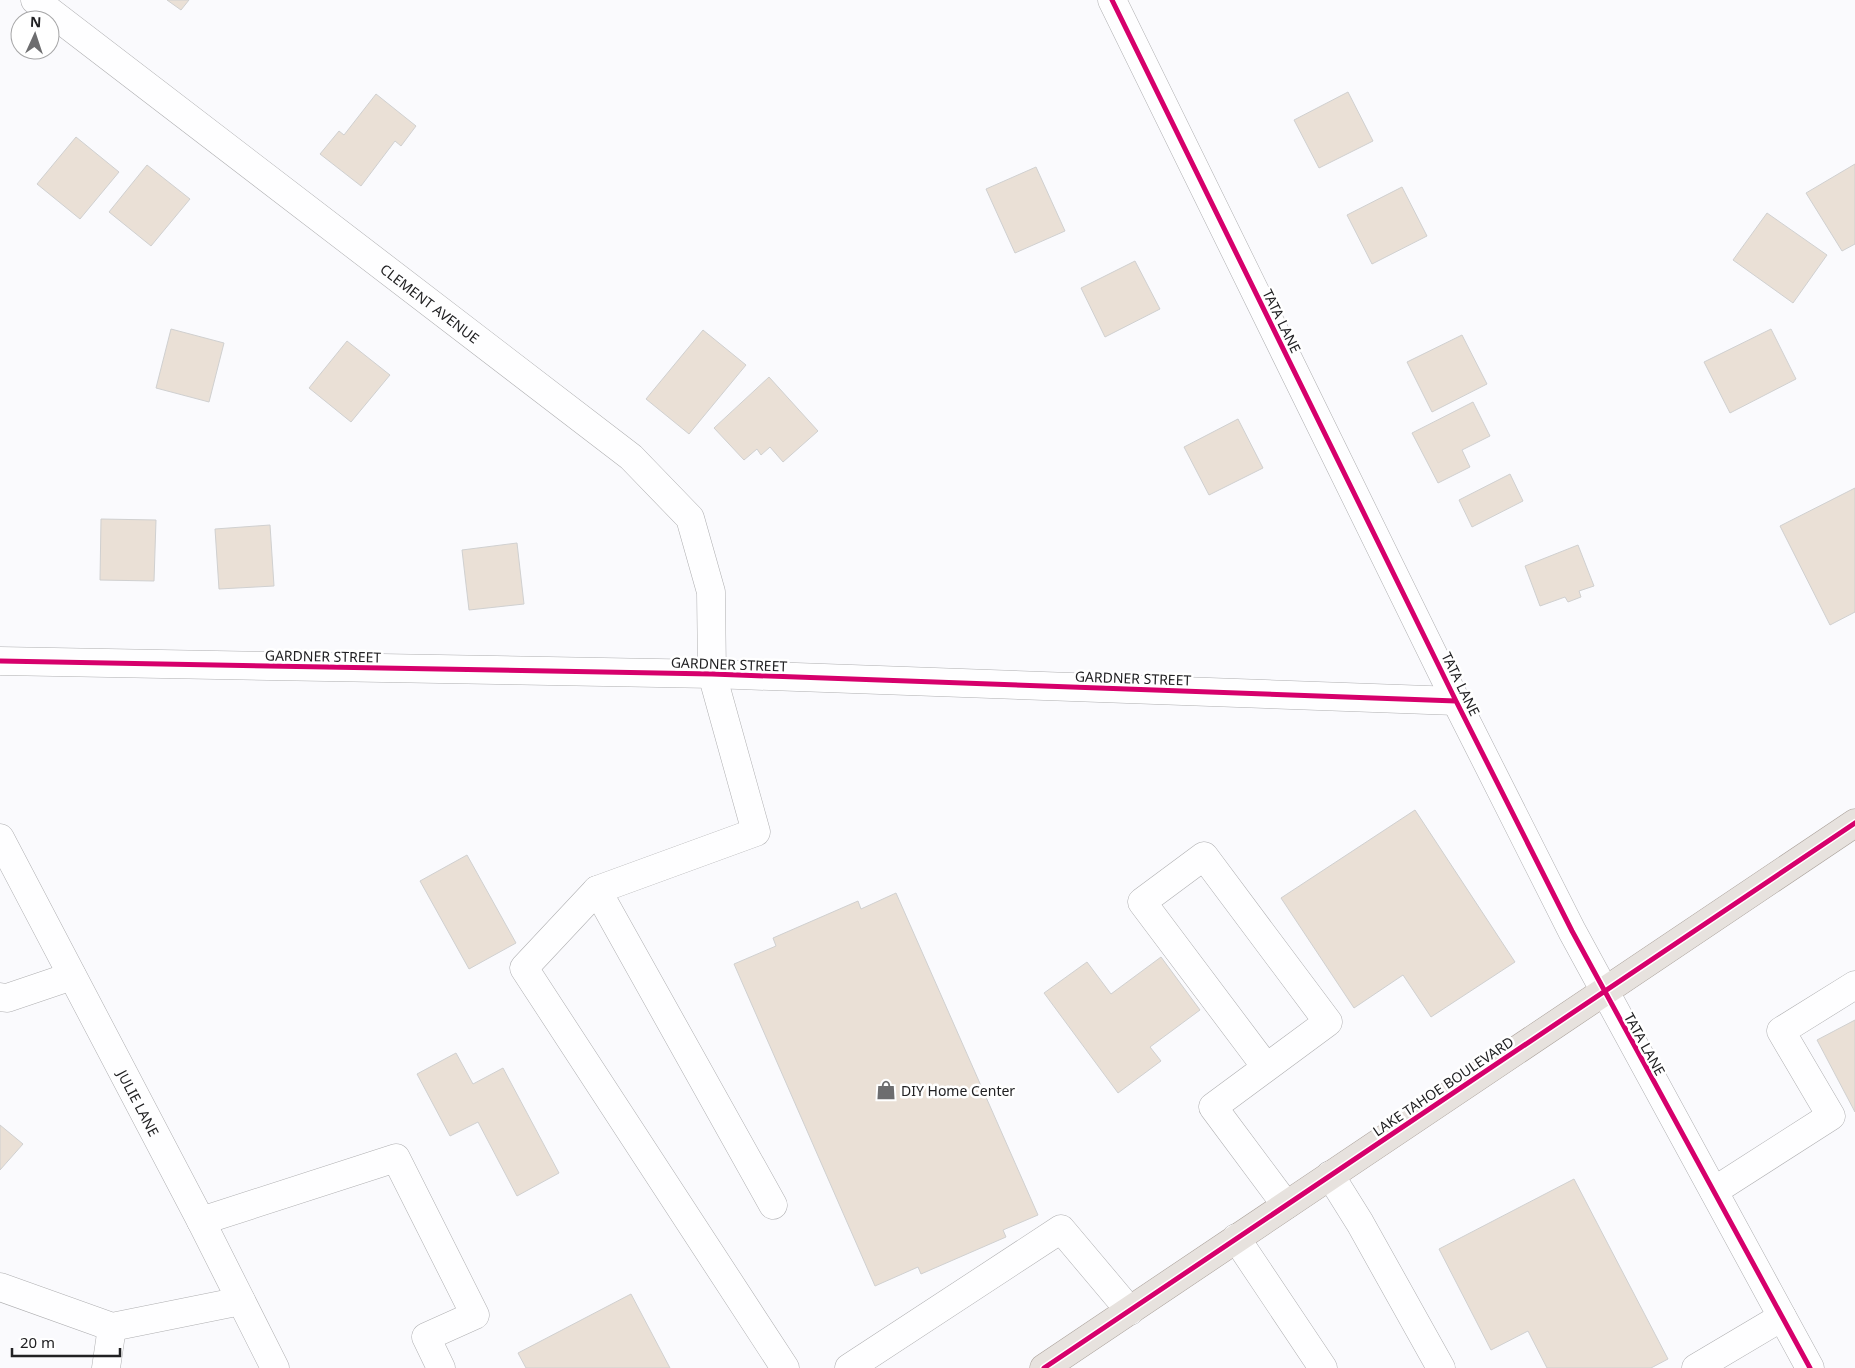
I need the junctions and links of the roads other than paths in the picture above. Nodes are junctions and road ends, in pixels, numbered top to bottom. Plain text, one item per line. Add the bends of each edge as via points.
1 (35, 0) edge
2 (1112, 0) edge
3 (0, 661) edge
4 (712, 674) junction
5 (1456, 701) junction
6 (1855, 824) edge
7 (0, 838) edge
8 (11, 882) edge
9 (597, 890) junction
10 (72, 976) junction
11 (1855, 985) edge
12 (1605, 993) junction
13 (0, 997) edge
14 (1266, 1067) junction
15 (1330, 1175) junction
16 (1714, 1191) junction
17 (773, 1205) dead end
18 (1286, 1205) junction
19 (201, 1221) junction
20 (1236, 1238) junction
21 (0, 1287) edge
22 (241, 1301) junction
23 (1130, 1311) junction
24 (1782, 1318) junction
25 (112, 1327) junction
26 (106, 1368) edge
27 (275, 1368) edge
28 (441, 1368) edge
29 (785, 1368) edge
30 (849, 1368) edge
31 (1044, 1368) edge
32 (1323, 1368) edge
33 (1441, 1368) edge
34 (1696, 1368) edge
35 (1810, 1368) edge

1 - 4 street, CLEMENT AVENUE via 631,457 690,518 711,592
2 - 5 street, TATA LANE
3 - 4 street, GARDNER STREET
4 - 5 street, GARDNER STREET
4 - 9 street, CLEMENT AVENUE via 756,832
5 - 12 street, TATA LANE
6 - 12 main road, LAKE TAHOE BOULEVARD
7 - 8 street, JULIE LANE
8 - 10 street, JULIE LANE
9 - 17 street
9 - 29 street via 524,968
10 - 13 street via 7,998
10 - 19 street, JULIE LANE
11 - 16 street via 1782,1031 1831,1116
12 - 15 main road, LAKE TAHOE BOULEVARD
12 - 16 street, TATA LANE
14 - 14 street via 1328,1022 1204,856 1142,902
14 - 18 street via 1213,1106
15 - 18 main road, LAKE TAHOE BOULEVARD
15 - 33 street
16 - 24 street, TATA LANE
18 - 20 main road, LAKE TAHOE BOULEVARD
19 - 22 street, JULIE LANE
19 - 28 street via 396,1158 476,1315 426,1337
20 - 23 main road, LAKE TAHOE BOULEVARD
20 - 32 street
21 - 25 street
22 - 25 street
22 - 27 street, JULIE LANE
23 - 30 street via 1061,1229
23 - 31 main road, LAKE TAHOE BOULEVARD
24 - 34 street
24 - 35 street, TATA LANE
25 - 26 street

